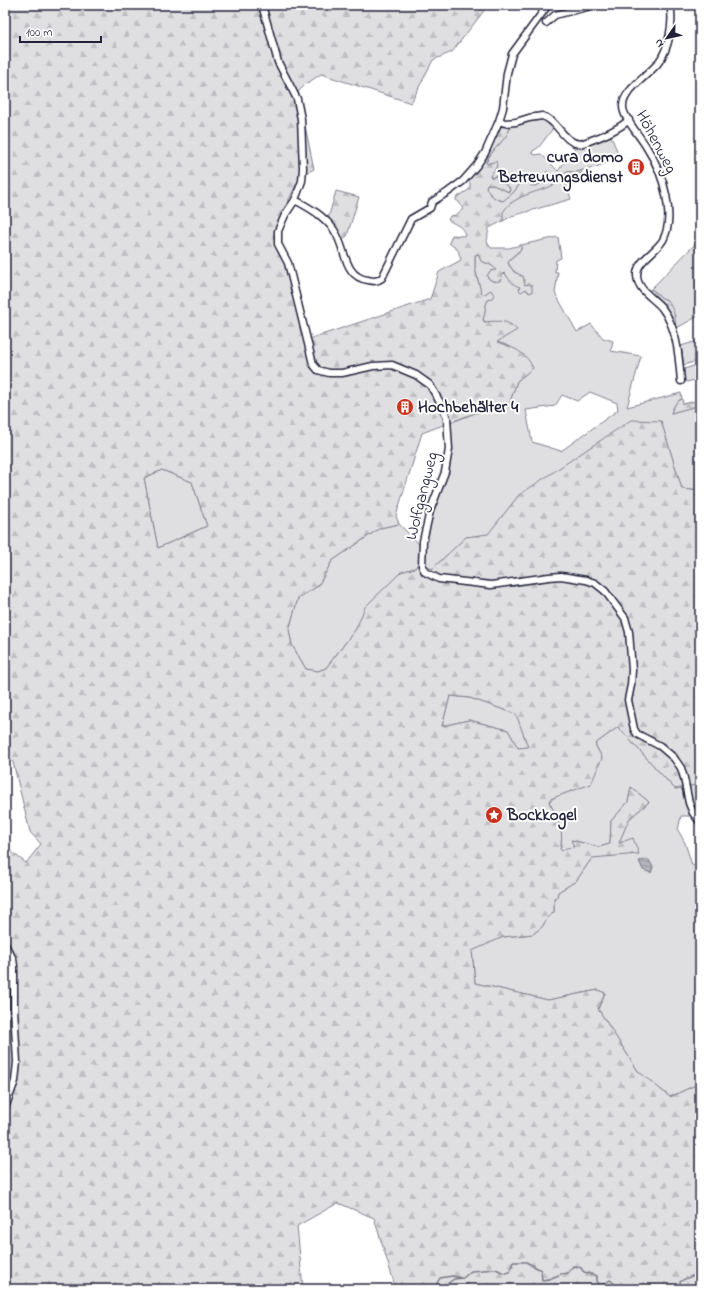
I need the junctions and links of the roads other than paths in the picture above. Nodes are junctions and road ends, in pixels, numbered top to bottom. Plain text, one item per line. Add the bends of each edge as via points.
1 (262, 5) edge
2 (548, 5) edge
3 (590, 5) edge
4 (670, 5) edge
5 (546, 23) dead end
6 (629, 120) junction
7 (499, 121) junction
8 (295, 200) junction
9 (681, 381) dead end
10 (700, 822) edge
11 (5, 945) edge
12 (5, 1108) edge

1 - 8 street, Wolfgangweg via 278,62 293,89 301,119 303,176
2 - 7 street via 512,54
3 - 5 street via 555,15
4 - 6 street, Höhenweg via 669,32 662,57 624,101 623,108
6 - 7 street via 580,144 570,140 548,117 505,123
6 - 9 street, Höhenweg via 657,168 669,211 664,237 640,266 637,276 646,294 662,308 670,321 677,346
7 - 8 street via 485,153 463,181 432,202 425,212 411,219 378,282 360,278 351,272 334,229 321,216
8 - 10 street, Wolfgangweg via 278,231 278,244 288,263 313,364 318,370 342,373 373,366 392,365 416,375 430,385 447,418 448,460 425,530 422,568 435,578 491,585 561,576 595,583 605,591 625,618 629,632 632,670 628,700 634,729 637,734 660,746 674,758 683,773 693,813
11 - 12 street via 14,966 17,1062 15,1081

